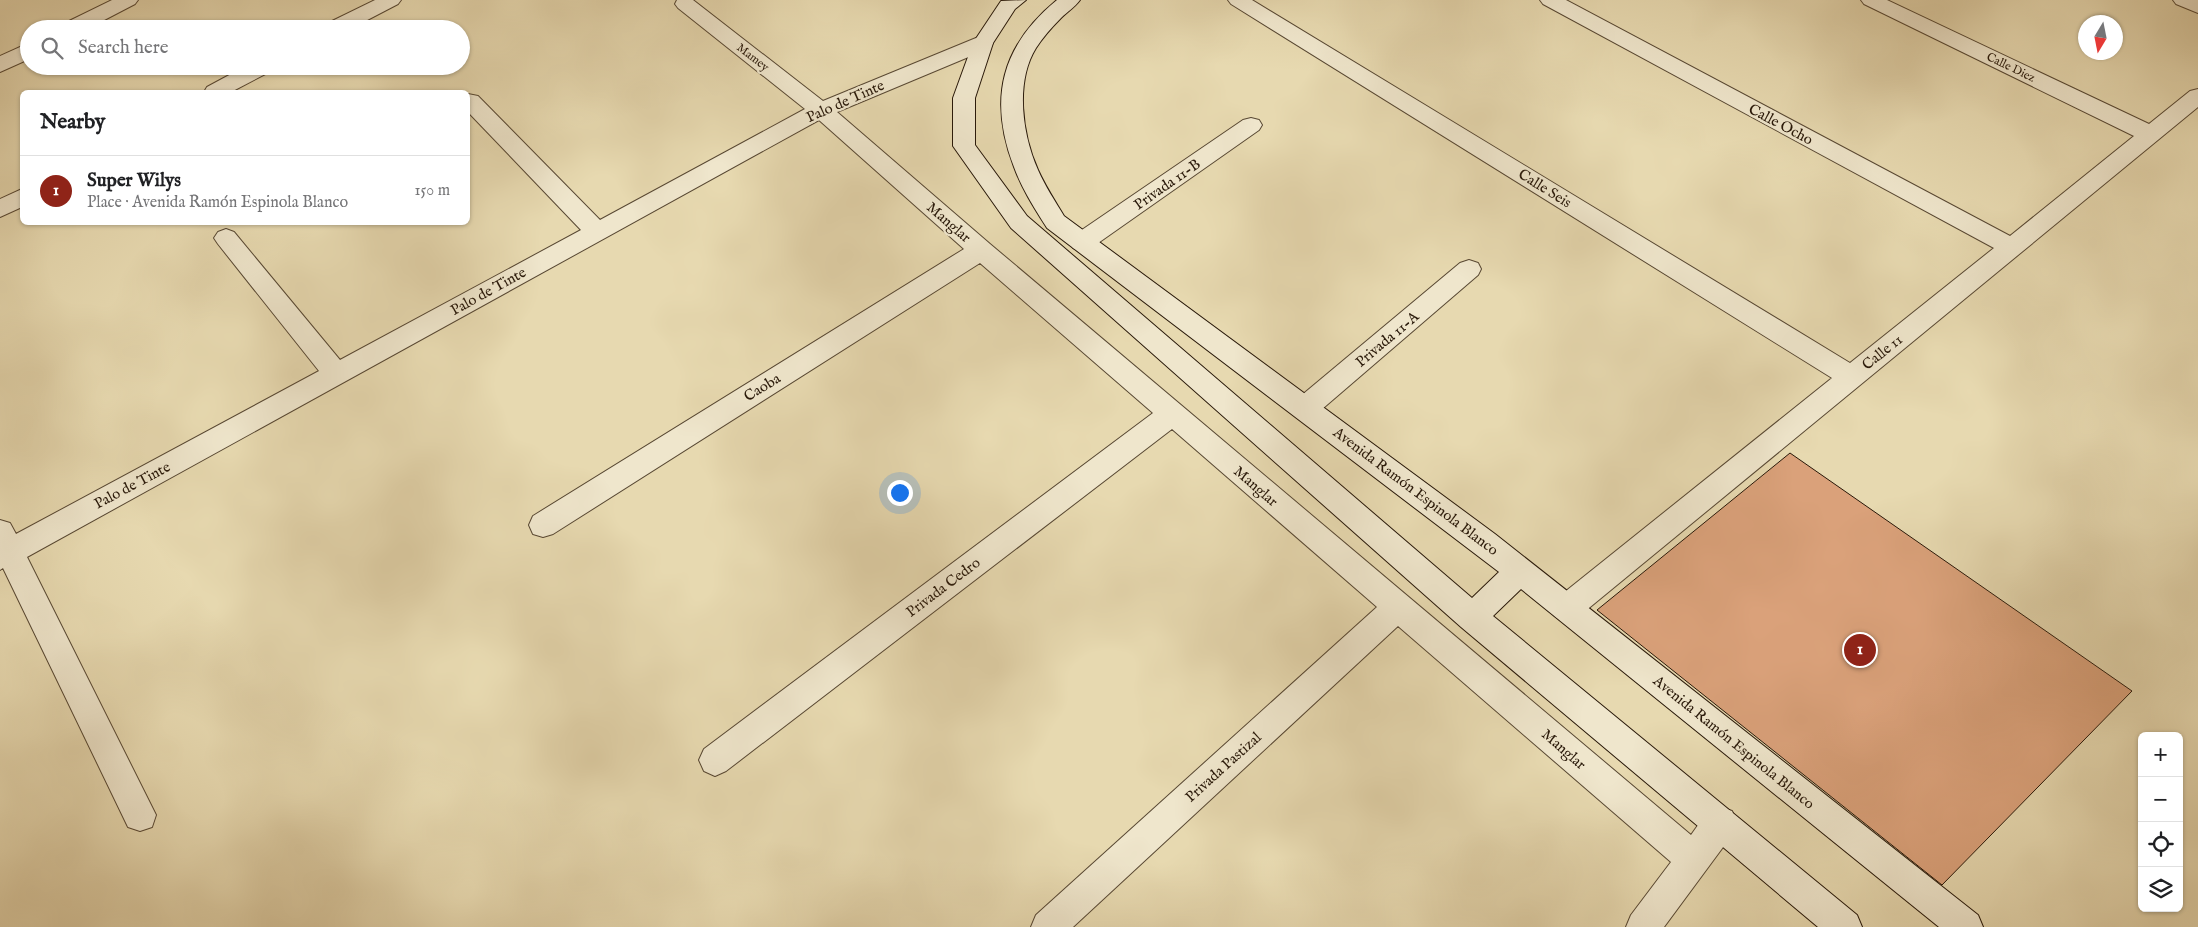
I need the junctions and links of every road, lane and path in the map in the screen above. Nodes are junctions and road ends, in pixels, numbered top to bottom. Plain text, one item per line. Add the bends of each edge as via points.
1 (128, 0) edge
2 (391, 0) edge
3 (1070, 0) edge
4 (1238, 0) edge
5 (1550, 0) edge
6 (1871, 0) edge
7 (2183, 0) edge
8 (1008, 2) edge
9 (685, 4) dead end
10 (2198, 7) edge
11 (88, 20) edge
12 (351, 20) edge
13 (983, 43) junction
14 (20, 55) edge
15 (0, 65) edge
16 (247, 75) edge
17 (219, 90) edge
18 (2198, 96) edge
19 (470, 101) dead end
20 (821, 110) junction
21 (1251, 125) dead end
22 (2150, 134) junction
23 (20, 197) edge
24 (0, 209) edge
25 (598, 232) junction
26 (226, 238) dead end
27 (1082, 242) junction
28 (2011, 247) junction
29 (980, 250) junction
30 (1469, 269) dead end
31 (336, 374) junction
32 (1851, 377) junction
33 (1305, 408) junction
34 (1172, 414) junction
35 (543, 525) dead end
36 (3, 547) edge
37 (1520, 571) junction
38 (1398, 607) junction
39 (1566, 608) junction
40 (1472, 617) junction
41 (714, 760) dead end
42 (140, 815) dead end
43 (1720, 823) junction
44 (1693, 860) junction
45 (1048, 927) edge
46 (1643, 927) edge
47 (1845, 927) edge
48 (1966, 927) edge

1 - 11 street
2 - 12 street
3 - 27 street, Avenida Ramón Espinola Blanco via 1043,25 1018,64 1012,105 1023,162 1055,222
4 - 32 street, Calle Seis
5 - 28 street, Calle Ocho
6 - 22 street, Calle Diez
7 - 10 street
8 - 13 street
9 - 20 street, Mamey
13 - 20 street, Palo de Tinte
13 - 40 street via 964,98 964,146 1020,222
14 - 15 street
16 - 17 street
18 - 22 street, Calle 11
19 - 25 street
20 - 25 street, Palo de Tinte
20 - 29 street, Manglar
21 - 27 street, Privada 11-B
22 - 28 street, Calle 11
23 - 24 street
25 - 31 street, Palo de Tinte
26 - 31 street
27 - 33 street, Avenida Ramón Espinola Blanco
28 - 32 street, Calle 11
29 - 34 street, Manglar
29 - 35 street, Caoba
30 - 33 street, Privada 11-A
31 - 36 street, Palo de Tinte
32 - 39 street, Calle 11
33 - 37 street, Avenida Ramón Espinola Blanco
34 - 38 street, Manglar
34 - 41 street, Privada Cedro
36 - 42 street
37 - 39 street, Avenida Ramón Espinola Blanco
37 - 40 street
38 - 44 street, Manglar
38 - 45 street, Privada Pastizal
39 - 48 street, Avenida Ramón Espinola Blanco
40 - 43 street
43 - 44 street
43 - 47 street
44 - 46 street

